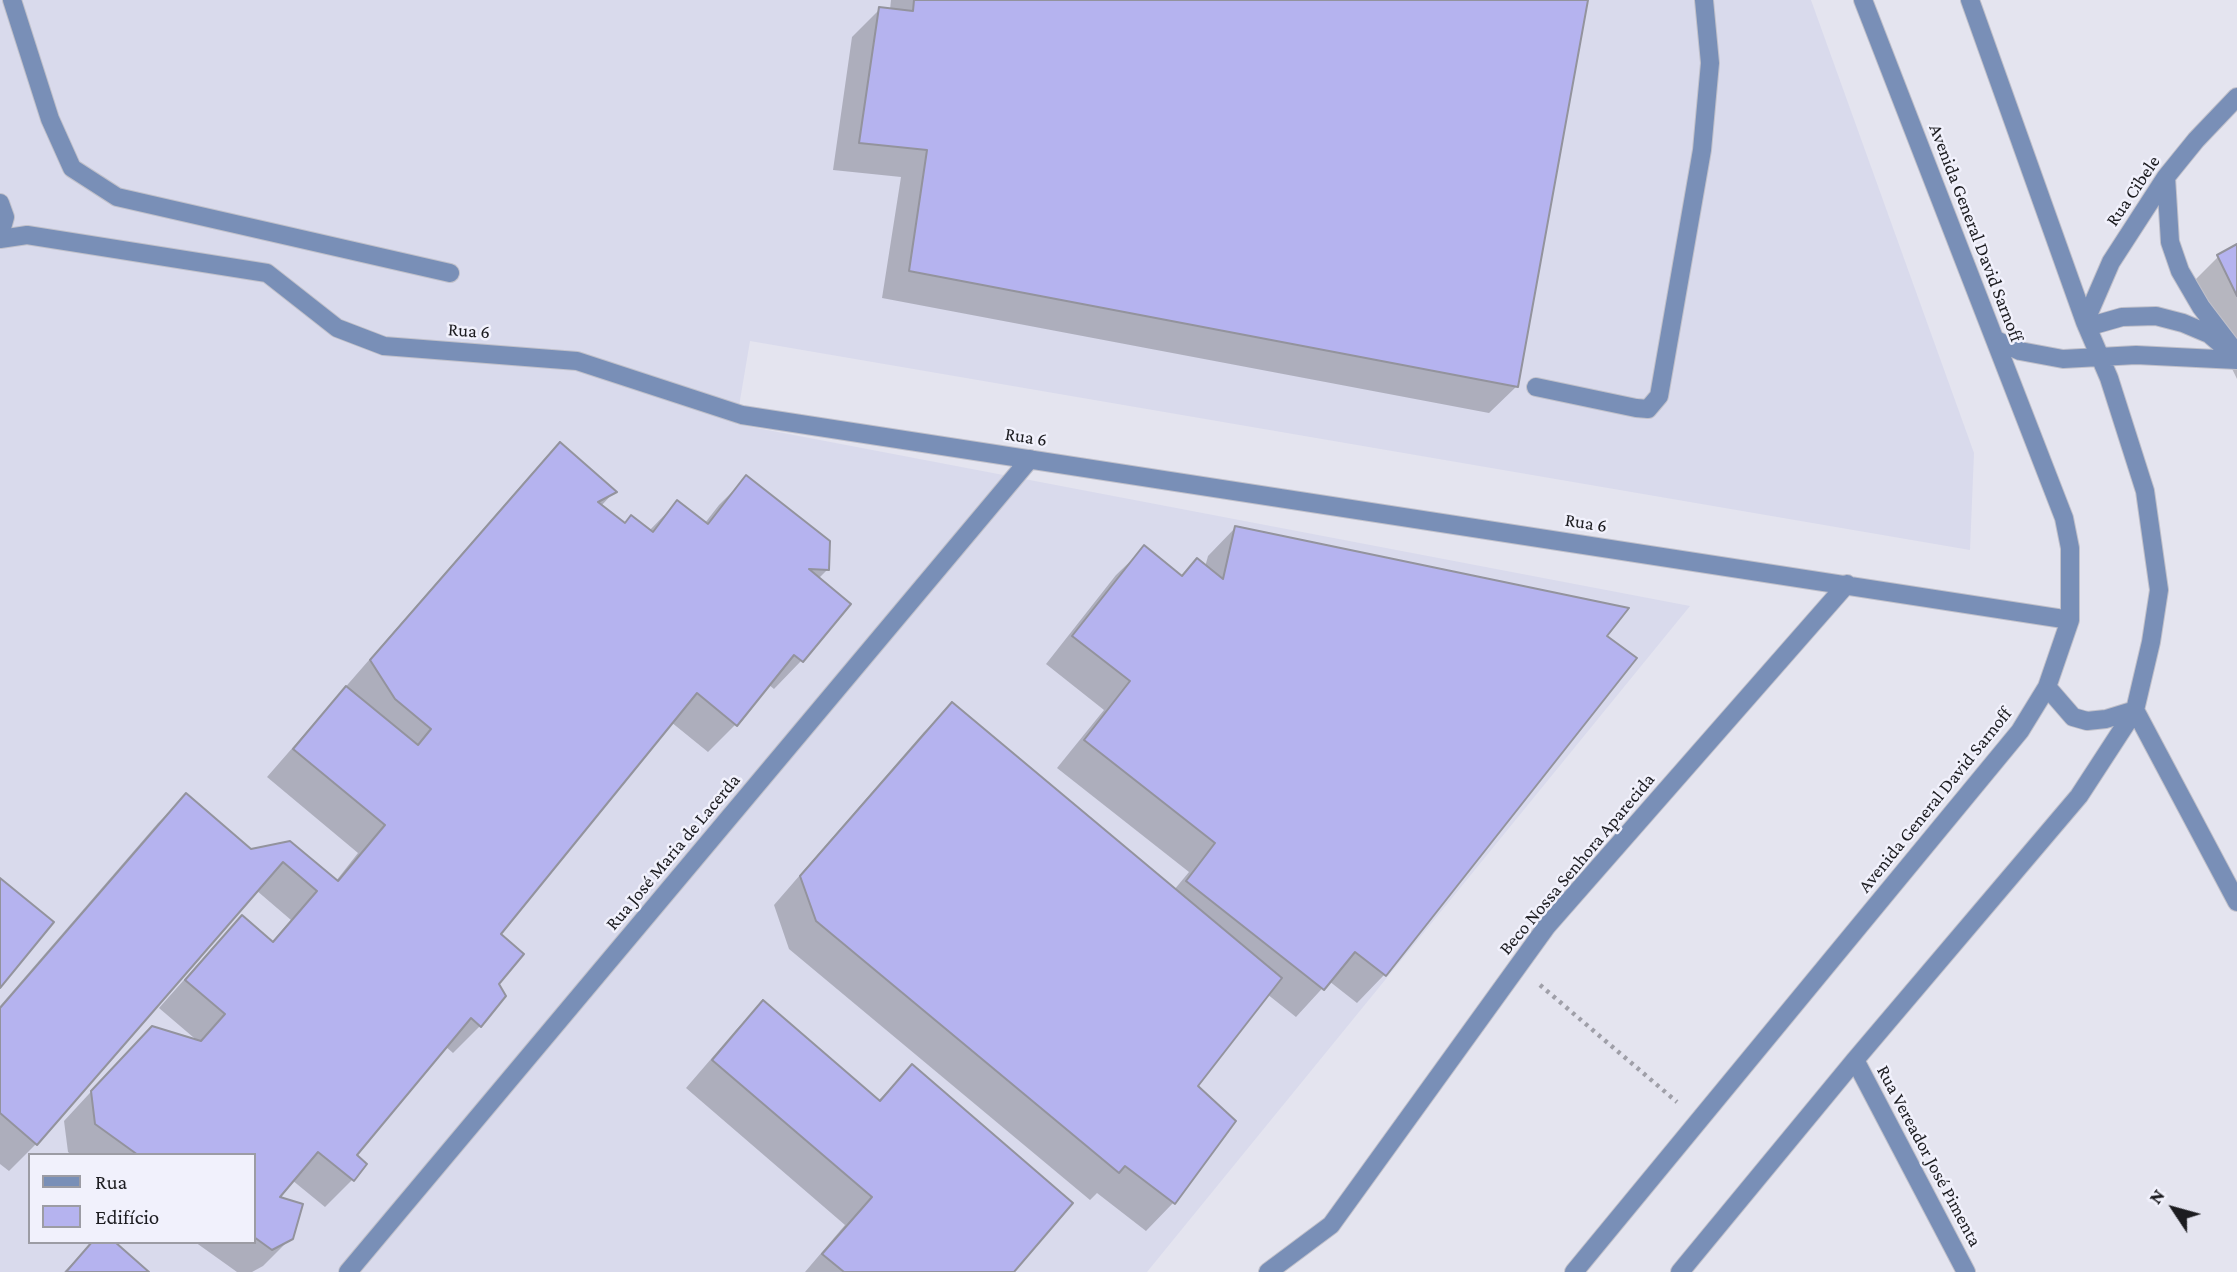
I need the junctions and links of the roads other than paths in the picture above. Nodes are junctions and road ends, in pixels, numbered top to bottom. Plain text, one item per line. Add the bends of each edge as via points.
1 (12, 0) edge
2 (1704, 0) edge
3 (1863, 0) edge
4 (1970, 0) edge
5 (2237, 97) edge
6 (2166, 177) junction
7 (0, 203) edge
8 (0, 237) edge
9 (450, 273) dead end
10 (2086, 324) junction
11 (1996, 340) junction
12 (2237, 357) edge
13 (2100, 358) junction
14 (1536, 387) dead end
15 (1030, 459) junction
16 (1847, 584) junction
17 (2070, 620) junction
18 (2047, 687) junction
19 (2135, 710) junction
20 (2237, 902) edge
21 (1855, 1060) junction
22 (1690, 1267) edge
23 (348, 1272) edge
24 (1268, 1272) edge
25 (1574, 1272) edge
26 (1966, 1272) edge

1 - 9 street via 50,119 72,168 117,197
2 - 14 street via 1710,63 1702,150 1659,396 1648,409
3 - 11 street, Avenida General David Sarnoff
4 - 10 street
5 - 6 street, Rua Cibele
6 - 10 street, Rua Cibele via 2110,262
6 - 12 street via 2170,242 2180,271
7 - 8 street via 5,217
8 - 15 street, Rua 6 via 27,235 267,273 337,328 384,346 577,361 742,415
10 - 12 street via 2156,316 2209,334
10 - 13 street
11 - 13 street via 2020,351 2063,359
11 - 17 street, Avenida General David Sarnoff via 2064,518 2070,548
12 - 13 street
13 - 19 street via 2145,491 2158,590
15 - 16 street, Rua 6
15 - 23 street, Rua José Maria de Lacerda
16 - 17 street, Rua 6
16 - 24 street, Beco Nossa Senhora Aparecida via 1547,926 1331,1225
17 - 18 street, Avenida General David Sarnoff
18 - 19 street via 2073,717 2087,721
18 - 25 street, Avenida General David Sarnoff via 2020,731
19 - 20 street
19 - 21 street via 2079,796
21 - 22 street
21 - 26 street, Rua Vereador José Pimenta

